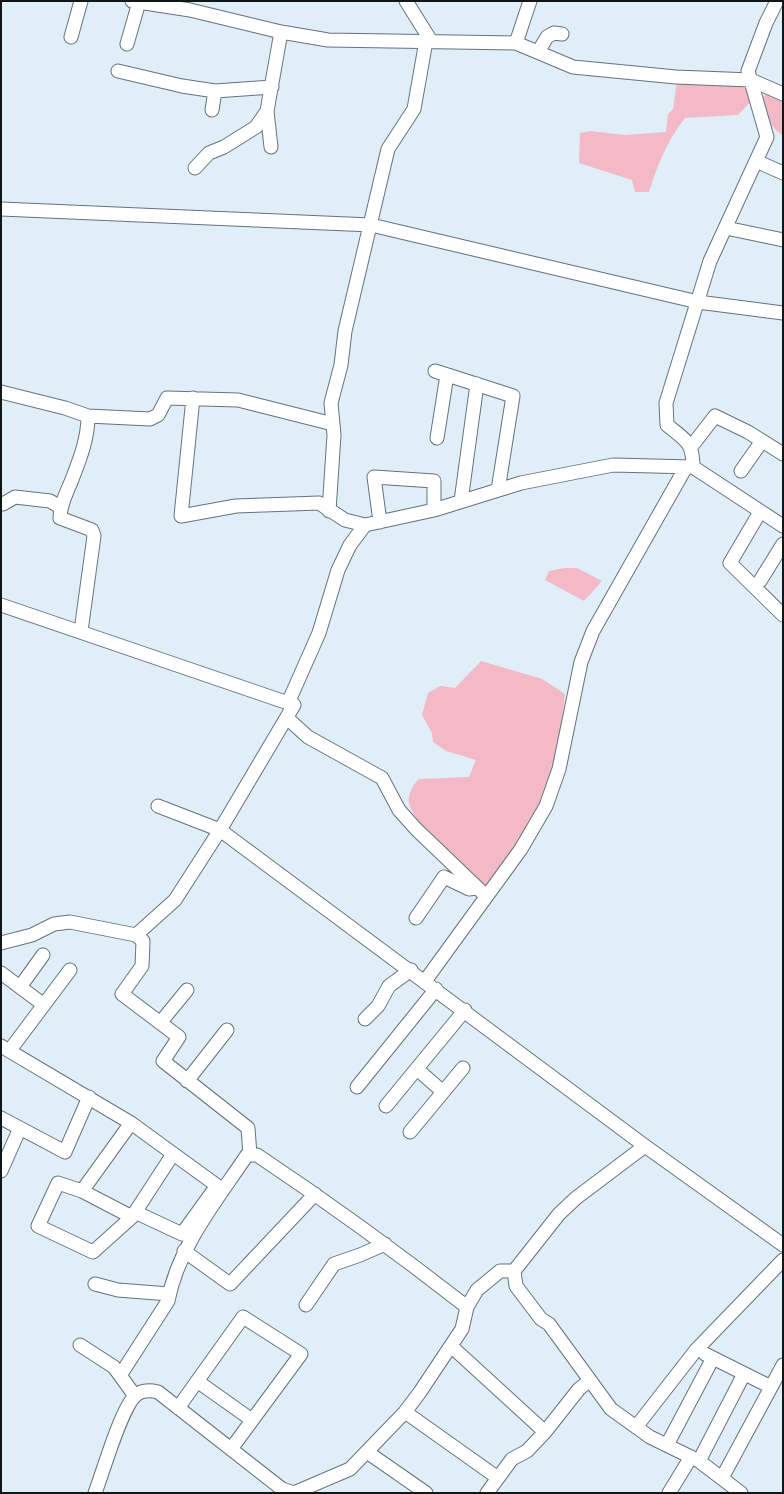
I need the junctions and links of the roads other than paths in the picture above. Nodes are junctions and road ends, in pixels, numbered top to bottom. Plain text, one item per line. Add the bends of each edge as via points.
1 (81, 1) edge
2 (406, 1) edge
3 (530, 1) edge
4 (777, 1) edge
5 (135, 2) edge
6 (281, 32) junction
7 (562, 34) dead end
8 (71, 37) dead end
9 (428, 41) junction
10 (516, 43) junction
11 (127, 44) dead end
12 (538, 52) junction
13 (118, 71) dead end
14 (751, 80) junction
15 (272, 87) junction
16 (215, 91) junction
17 (783, 94) edge
18 (212, 110) dead end
19 (267, 111) junction
20 (271, 147) dead end
21 (756, 161) junction
22 (195, 168) dead end
23 (783, 173) edge
24 (1, 209) edge
25 (371, 225) junction
26 (726, 228) junction
27 (783, 240) edge
28 (698, 302) junction
29 (783, 313) edge
30 (477, 384) junction
31 (1, 392) edge
32 (193, 398) junction
33 (88, 416) junction
34 (333, 424) junction
35 (437, 438) dead end
36 (762, 441) junction
37 (691, 447) junction
38 (783, 454) edge
39 (689, 467) junction
40 (741, 471) dead end
41 (498, 490) junction
42 (461, 501) junction
43 (3, 504) dead end
44 (60, 508) junction
45 (434, 510) junction
46 (329, 511) junction
47 (760, 512) junction
48 (380, 522) junction
49 (365, 525) junction
50 (783, 526) edge
51 (783, 544) edge
52 (760, 581) dead end
53 (1, 605) edge
54 (783, 615) edge
55 (81, 631) junction
56 (288, 703) junction
57 (287, 718) junction
58 (158, 806) dead end
59 (220, 830) junction
60 (482, 892) junction
61 (416, 918) dead end
62 (136, 935) junction
63 (1, 943) edge
64 (43, 955) dead end
65 (70, 970) dead end
66 (411, 970) junction
67 (1, 973) edge
68 (425, 981) junction
69 (20, 987) junction
70 (436, 989) junction
71 (187, 990) dead end
72 (44, 1005) junction
73 (465, 1010) junction
74 (365, 1020) dead end
75 (160, 1023) junction
76 (227, 1030) dead end
77 (5, 1048) edge
78 (463, 1068) dead end
79 (417, 1069) junction
80 (187, 1081) junction
81 (357, 1087) dead end
82 (443, 1092) junction
83 (89, 1098) junction
84 (386, 1106) dead end
85 (1, 1118) edge
86 (130, 1123) junction
87 (20, 1128) junction
88 (410, 1132) dead end
89 (645, 1146) junction
90 (173, 1154) junction
91 (250, 1155) junction
92 (1, 1171) edge
93 (220, 1188) junction
94 (82, 1191) junction
95 (315, 1194) junction
96 (133, 1214) junction
97 (385, 1244) junction
98 (783, 1245) edge
99 (184, 1251) junction
100 (783, 1260) edge
101 (514, 1271) junction
102 (95, 1284) dead end
103 (170, 1294) junction
104 (306, 1306) dead end
105 (467, 1307) junction
106 (80, 1345) dead end
107 (451, 1346) junction
108 (696, 1350) junction
109 (713, 1358) junction
110 (783, 1365) edge
111 (121, 1374) junction
112 (744, 1374) junction
113 (197, 1380) junction
114 (589, 1381) junction
115 (771, 1387) junction
116 (135, 1396) junction
117 (178, 1408) junction
118 (405, 1412) junction
119 (252, 1420) junction
120 (636, 1427) junction
121 (545, 1432) junction
122 (667, 1445) junction
123 (232, 1449) junction
124 (367, 1452) junction
125 (695, 1459) junction
126 (498, 1478) junction
127 (722, 1478) junction
128 (314, 1485) junction
129 (95, 1493) edge
130 (325, 1493) edge
131 (426, 1493) edge
132 (487, 1493) edge
133 (669, 1493) edge
134 (741, 1493) edge

1 - 8 street
2 - 9 street
3 - 10 street
4 - 14 street via 748,71
5 - 6 street via 190,10
5 - 11 street
6 - 9 street via 328,40
6 - 15 street
7 - 12 street via 554,33 547,37
9 - 10 street
9 - 25 street via 414,109 388,149
10 - 12 street
12 - 14 street via 573,67
13 - 16 street
14 - 17 street
14 - 21 street via 767,137
15 - 16 street
15 - 19 street
16 - 18 street
19 - 20 street
19 - 22 street via 256,126 224,147 209,153
21 - 23 street
21 - 26 street
24 - 25 street
25 - 28 street
25 - 34 street via 345,331 341,365 331,403
26 - 27 street
26 - 28 street via 710,261
28 - 29 street
28 - 37 street via 666,403 667,425
30 - 35 street via 441,373
30 - 41 street via 513,396
30 - 42 street
31 - 33 street
32 - 33 street via 167,398 158,415 150,419
32 - 34 street via 238,400
32 - 46 street via 181,516 236,506 319,503
33 - 44 street via 88,432
34 - 46 street
36 - 37 street via 715,416
36 - 38 street
36 - 40 street
37 - 39 street via 693,451
39 - 41 street via 613,465
39 - 47 street
39 - 60 street via 593,631 581,662 559,769 546,806 521,849
41 - 42 street
42 - 45 street
43 - 44 street via 15,497 50,501
44 - 55 street via 60,518 92,530 94,536
45 - 48 street
45 - 48 street via 434,481 374,477
46 - 49 street via 345,520
47 - 50 street
47 - 54 street via 730,563
48 - 49 street
49 - 56 street via 350,545 338,570 319,633
51 - 52 street
53 - 55 street
55 - 56 street
56 - 57 street via 294,705
57 - 59 street
57 - 60 street via 308,737 382,778 399,810
58 - 59 street
59 - 62 street via 175,900
59 - 66 street
60 - 61 street via 444,877
60 - 68 street
62 - 63 street via 70,922 54,924 32,935
62 - 75 street via 144,941 142,966 122,994
64 - 69 street
65 - 72 street
66 - 68 street
66 - 74 street via 389,986 378,1006
67 - 69 street
68 - 70 street
69 - 72 street
70 - 73 street
70 - 81 street
71 - 75 street
72 - 77 street
73 - 79 street
73 - 89 street
75 - 80 street via 179,1037 163,1061
76 - 80 street
77 - 83 street
78 - 82 street
79 - 82 street
79 - 84 street
80 - 91 street via 248,1128
82 - 88 street
83 - 86 street
83 - 87 street via 65,1152
85 - 87 street
86 - 90 street
86 - 94 street
87 - 92 street
89 - 98 street
89 - 101 street via 576,1198 559,1214
90 - 93 street
90 - 96 street
91 - 93 street via 247,1155
91 - 95 street via 257,1155
93 - 96 street via 182,1234
93 - 99 street
94 - 96 street
94 - 96 street via 58,1183 38,1226 93,1252
95 - 97 street
95 - 99 street via 230,1284
97 - 104 street via 334,1264
97 - 105 street
99 - 103 street
100 - 108 street
101 - 105 street via 500,1271 488,1280 477,1290
101 - 114 street via 516,1286 541,1319 550,1324
102 - 103 street via 118,1290
103 - 111 street
105 - 107 street via 462,1329
106 - 111 street
107 - 118 street
107 - 121 street
108 - 109 street
108 - 120 street
109 - 112 street
109 - 122 street
110 - 115 street
111 - 116 street
112 - 115 street
112 - 125 street
113 - 117 street
113 - 119 street
113 - 119 street via 243,1317 301,1354
114 - 120 street via 612,1409
114 - 121 street via 579,1389
115 - 127 street
116 - 117 street via 149,1390 158,1392
116 - 129 street via 125,1412
117 - 123 street
118 - 124 street
118 - 126 street
119 - 123 street
120 - 122 street
121 - 126 street via 527,1451 512,1458
122 - 125 street
123 - 128 street via 282,1489 294,1493
124 - 128 street via 350,1469
124 - 131 street
125 - 127 street
125 - 133 street
126 - 132 street
127 - 134 street
128 - 130 street

